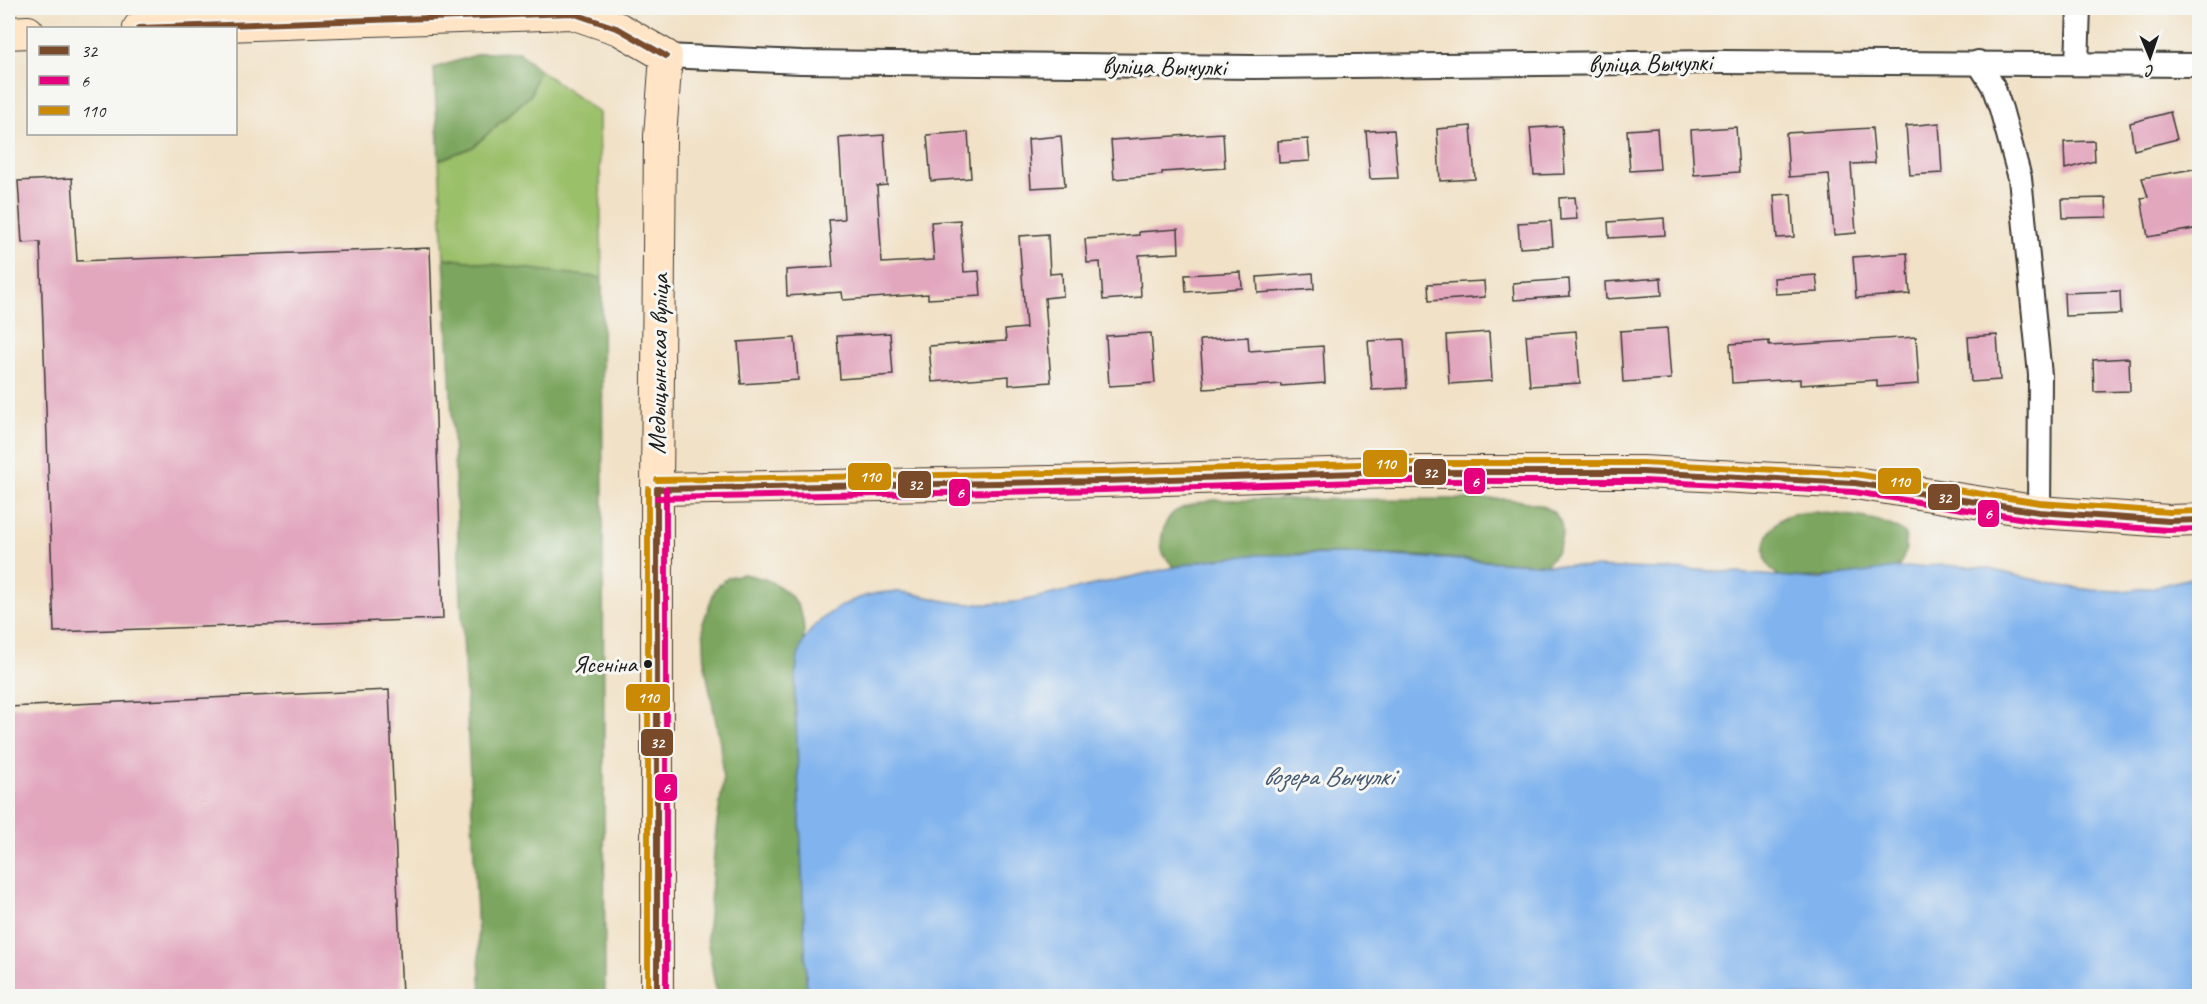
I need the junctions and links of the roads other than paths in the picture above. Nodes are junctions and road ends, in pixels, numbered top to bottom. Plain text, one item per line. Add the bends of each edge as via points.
1 (2079, 8) edge
2 (168, 27) edge
3 (27, 32) edge
4 (8, 33) edge
5 (666, 56) junction
6 (1978, 62) junction
7 (2078, 64) junction
8 (2199, 64) edge
9 (657, 489) junction
10 (2039, 512) junction
11 (2199, 520) edge
12 (657, 996) edge

1 - 7 street
2 - 5 street, вуліца Вычулкі via 572,13 619,29
3 - 4 street
5 - 6 street, вуліца Вычулкі via 801,62 1242,67
5 - 9 street, Медыцынская вуліца via 660,136
6 - 7 street, вуліца Вычулкі
6 - 10 street via 1993,86 2020,178 2040,375
7 - 8 street, вуліца Вычулкі
9 - 10 street via 1392,472 1643,472 1855,483
9 - 12 street, Медыцынская вуліца
10 - 11 street

